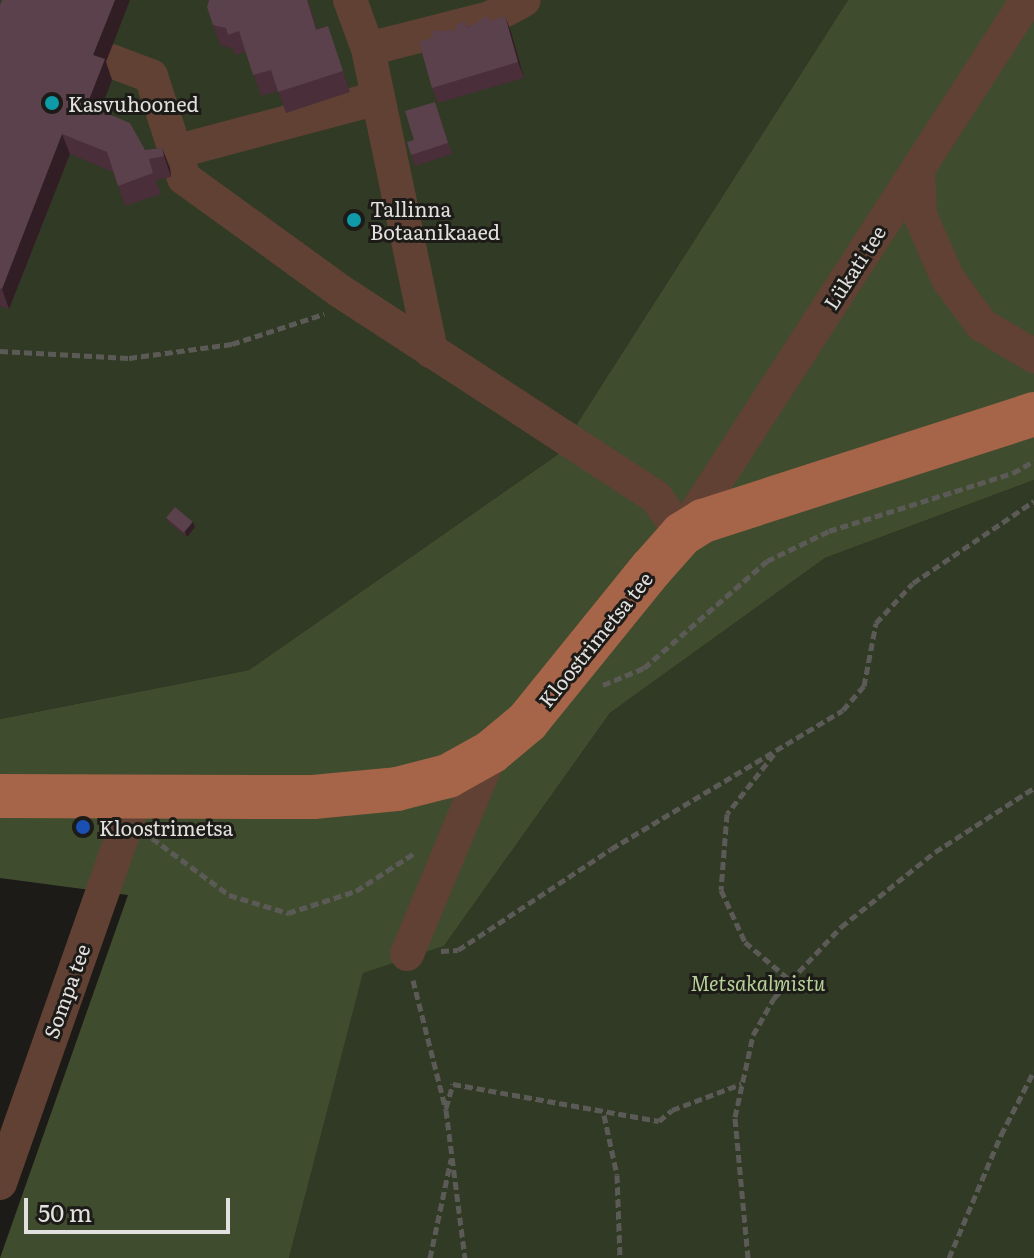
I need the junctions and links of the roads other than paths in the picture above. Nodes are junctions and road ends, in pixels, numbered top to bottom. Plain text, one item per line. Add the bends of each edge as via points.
1 (350, 0) edge
2 (524, 0) edge
3 (1027, 0) edge
4 (477, 10) edge
5 (368, 49) junction
6 (111, 61) dead end
7 (378, 98) junction
8 (175, 152) junction
9 (918, 168) junction
10 (431, 351) junction
11 (1034, 356) edge
12 (1034, 414) edge
13 (682, 534) junction
14 (491, 752) junction
15 (0, 796) edge
16 (135, 799) junction
17 (407, 954) road end
18 (0, 1183) edge

1 - 5 street
2 - 4 street
3 - 9 street, Lükati tee
4 - 5 street
5 - 7 street
6 - 8 street via 151,76
7 - 8 street
7 - 10 street
8 - 10 street via 184,178
9 - 11 street via 920,215 948,279 982,325
9 - 13 street, Lükati tee
10 - 13 street via 656,497
12 - 13 main road, Kloostrimetsa tee via 726,511
13 - 14 main road, Kloostrimetsa tee via 563,682
14 - 16 main road, Kloostrimetsa tee via 448,776 397,789 313,797
14 - 17 street
15 - 16 main road, Kloostrimetsa tee
16 - 18 street, Sompa tee

